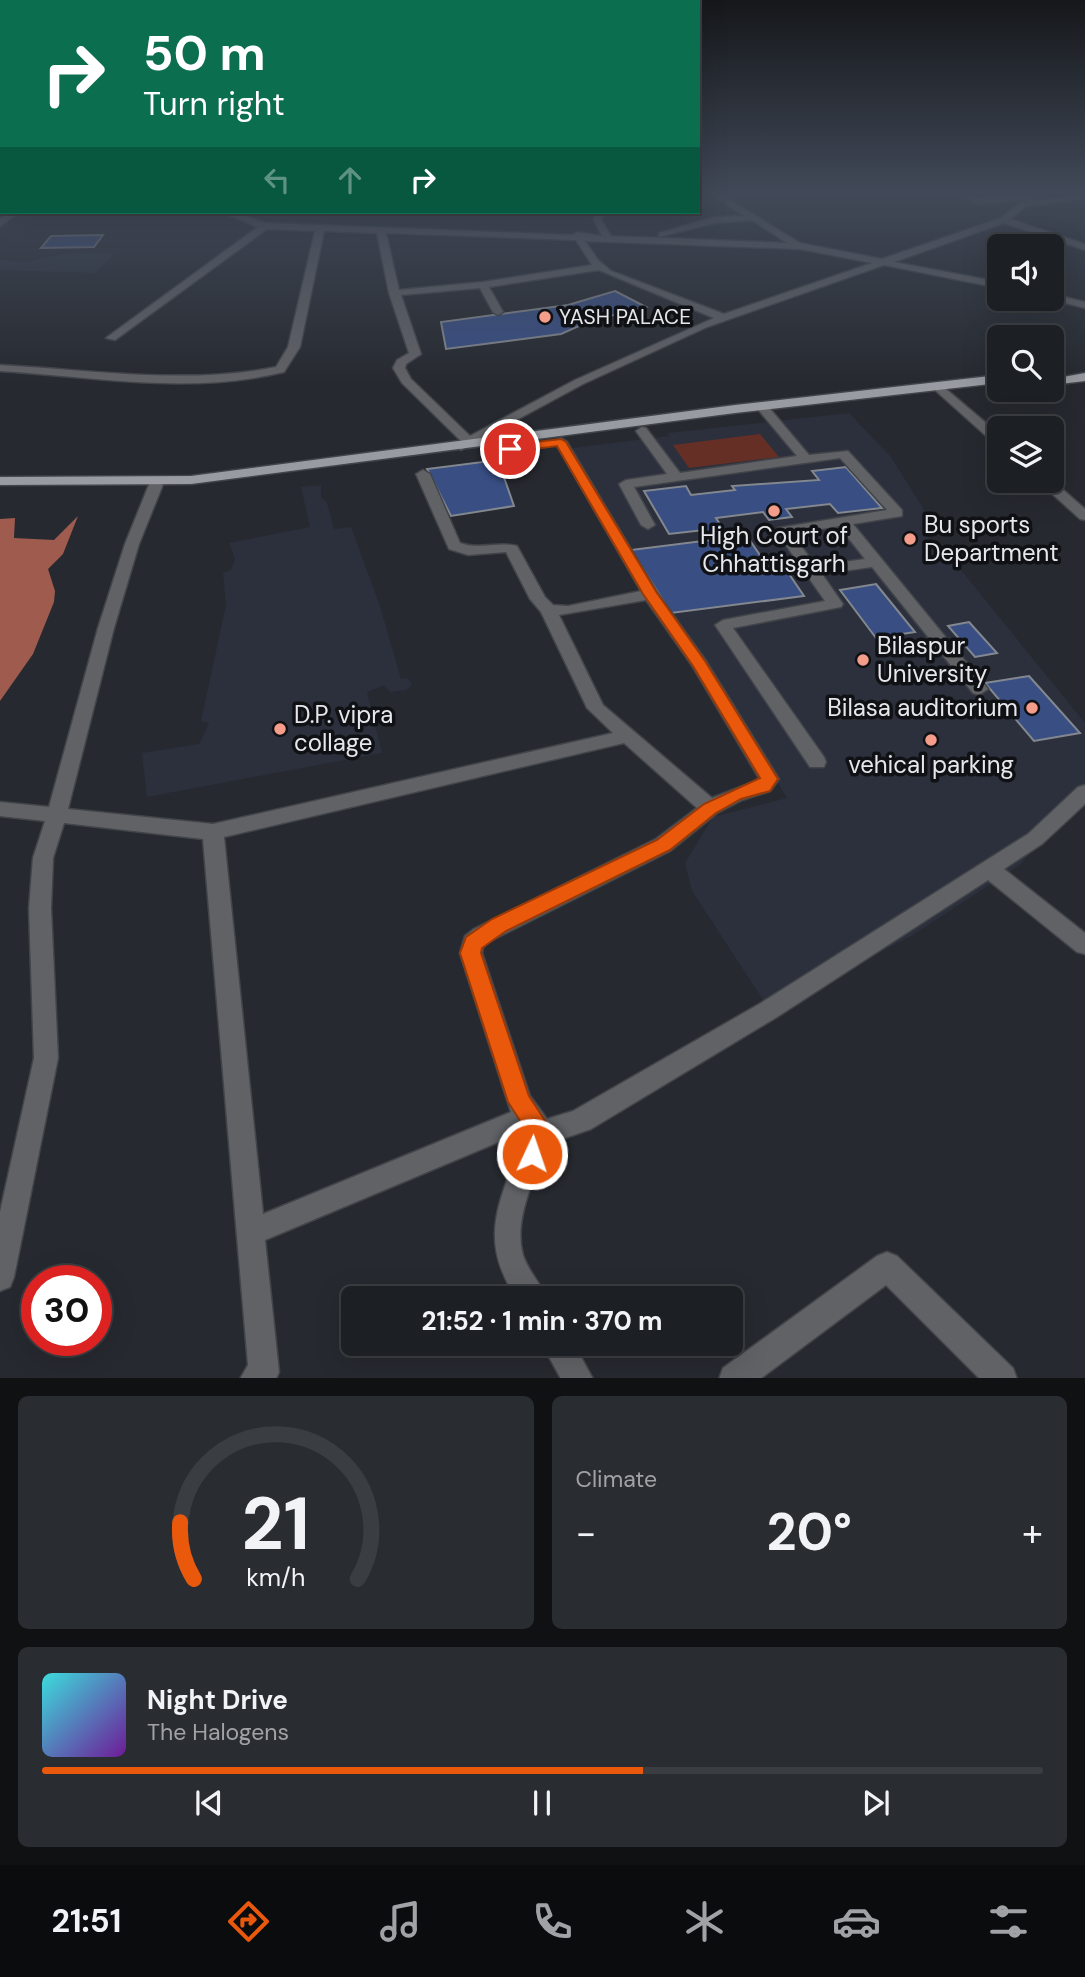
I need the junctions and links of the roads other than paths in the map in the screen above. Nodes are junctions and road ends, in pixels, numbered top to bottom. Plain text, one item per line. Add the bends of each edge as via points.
1 (223, 256) edge
2 (314, 256) edge
3 (384, 256) edge
4 (590, 256) edge
5 (858, 256) edge
6 (898, 256) edge
7 (884, 261) junction
8 (601, 267) junction
9 (987, 282) edge
10 (483, 285) junction
11 (394, 293) junction
12 (1064, 301) edge
13 (1085, 305) edge
14 (498, 313) dead end
15 (724, 317) junction
16 (111, 338) dead end
17 (0, 368) edge
18 (1085, 370) edge
19 (1064, 373) edge
20 (1085, 377) edge
21 (1064, 380) edge
22 (987, 382) edge
23 (987, 389) edge
24 (944, 391) junction
25 (765, 411) junction
26 (987, 429) edge
27 (642, 431) junction
28 (561, 442) junction
29 (465, 443) junction
30 (806, 459) junction
31 (423, 474) dead end
32 (676, 477) junction
33 (0, 481) edge
34 (155, 487) junction
35 (0, 492) edge
36 (1059, 493) edge
37 (1085, 516) edge
38 (843, 522) junction
39 (648, 525) dead end
40 (875, 562) junction
41 (812, 571) junction
42 (650, 594) junction
43 (548, 610) junction
44 (979, 689) dead end
45 (627, 736) junction
46 (817, 762) dead end
47 (1085, 792) edge
48 (0, 808) edge
49 (710, 808) junction
50 (56, 816) junction
51 (213, 832) junction
52 (989, 868) junction
53 (1085, 944) edge
54 (534, 1124) junction
55 (252, 1232) junction
56 (0, 1277) edge
57 (525, 1286) edge
58 (564, 1356) edge
59 (255, 1378) edge
60 (578, 1378) edge
61 (734, 1378) edge
62 (1002, 1378) edge

1 - 16 street
2 - 17 street via 294,347 280,370 203,380
3 - 11 street
4 - 8 street
5 - 7 street
6 - 7 street
7 - 9 street
7 - 15 street
8 - 10 street
8 - 15 street
10 - 11 street
10 - 14 street
11 - 29 street via 415,354 399,368
12 - 13 street
15 - 29 street via 579,382
18 - 19 main road
20 - 21 main road
22 - 24 main road
23 - 24 main road
24 - 25 main road
24 - 26 street
25 - 27 main road
25 - 29 main road
25 - 30 street
27 - 28 main road
27 - 32 street
28 - 34 main road via 212,488
28 - 42 street
29 - 34 main road
30 - 32 street
30 - 38 street via 843,454 897,513
31 - 43 street via 454,545 464,551 512,549
32 - 39 street via 626,484
33 - 34 main road
34 - 35 main road
34 - 50 street via 106,628
36 - 37 street
38 - 40 street
38 - 41 street via 783,531
40 - 41 street
40 - 44 street
41 - 46 street via 835,604 723,625
42 - 43 street via 568,611
42 - 49 street via 769,779 763,786
43 - 45 street via 596,708
45 - 49 street
45 - 51 street
47 - 52 street via 1035,839
48 - 50 street
49 - 54 street via 663,845 499,925 473,943 471,953 519,1102
50 - 51 street
50 - 56 street via 43,858 40,908 46,1058
51 - 55 street
52 - 53 street
52 - 54 street via 769,1010 594,1114 552,1132
54 - 55 street
54 - 57 street via 506,1239 509,1258
55 - 59 street via 264,1372
58 - 60 street
61 - 62 street via 887,1266

